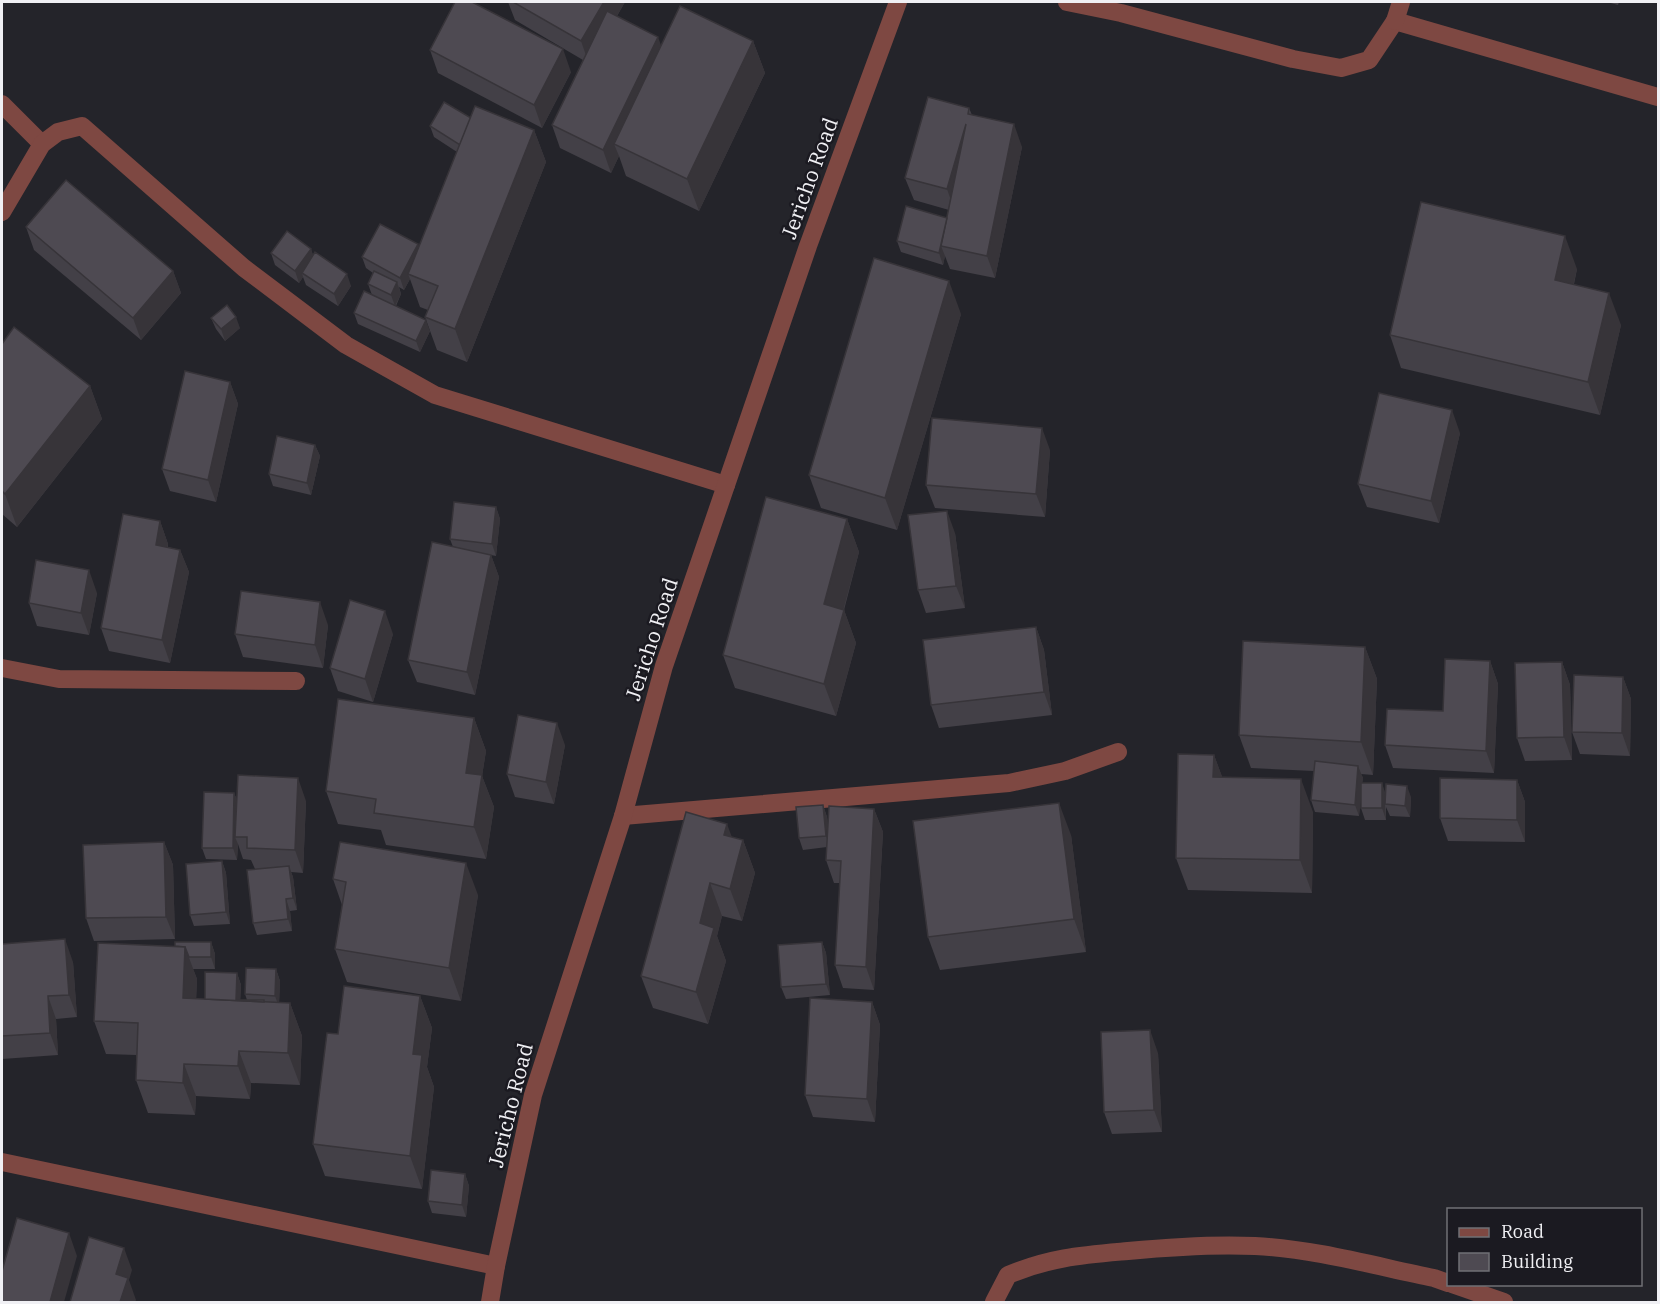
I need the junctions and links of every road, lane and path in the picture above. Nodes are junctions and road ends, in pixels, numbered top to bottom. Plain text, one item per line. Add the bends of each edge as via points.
1 (898, 2) edge
2 (1067, 2) edge
3 (1401, 2) edge
4 (1395, 21) junction
5 (1659, 97) edge
6 (2, 104) edge
7 (42, 144) junction
8 (2, 212) edge
9 (726, 485) junction
10 (2, 668) edge
11 (296, 681) dead end
12 (1118, 752) dead end
13 (623, 816) junction
14 (2, 1162) edge
15 (496, 1266) junction
16 (1447, 1283) edge
17 (1456, 1286) edge
18 (490, 1302) edge
19 (994, 1302) edge
20 (1504, 1302) edge

1 - 9 street, Jericho Road
2 - 4 street via 1341,68 1368,60
3 - 4 street
4 - 5 street
6 - 7 street
7 - 8 street
7 - 9 street via 58,132 82,126 263,282 346,345 435,395
9 - 13 street, Jericho Road via 664,666
10 - 11 street via 59,678
12 - 13 street via 1065,771 1009,783
13 - 15 street, Jericho Road via 533,1095
14 - 15 street
15 - 18 street, Jericho Road
16 - 19 street via 1334,1257 1256,1246 1186,1246 1070,1256 1029,1266 1008,1275
17 - 20 street

